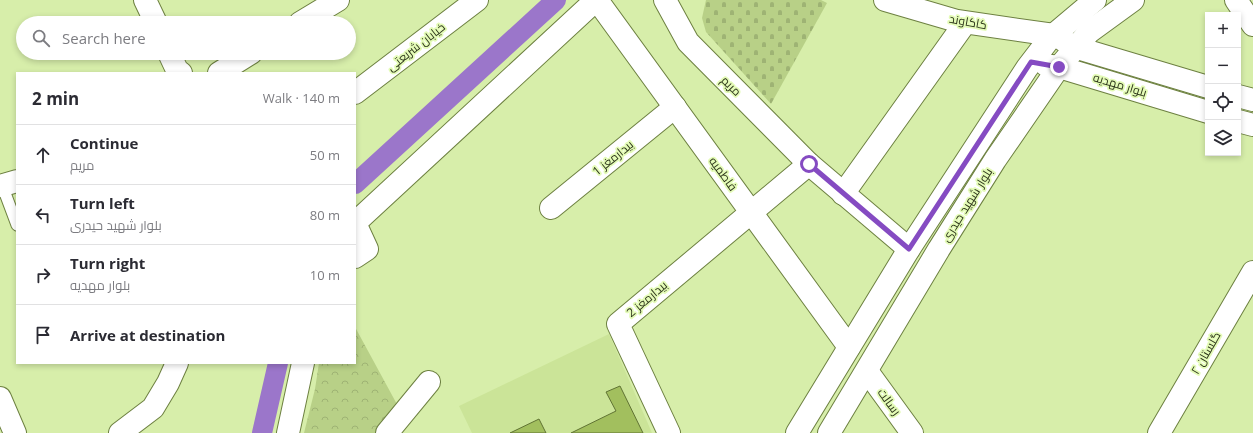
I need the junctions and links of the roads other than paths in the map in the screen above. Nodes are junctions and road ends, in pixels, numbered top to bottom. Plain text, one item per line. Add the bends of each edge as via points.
1 (145, 0) edge
2 (338, 0) edge
3 (477, 0) edge
4 (597, 0) edge
5 (665, 0) edge
6 (885, 0) edge
7 (1095, 0) edge
8 (1133, 0) edge
9 (1236, 0) edge
10 (153, 16) edge
11 (312, 16) edge
12 (965, 22) junction
13 (1253, 25) edge
14 (1054, 35) junction
15 (1074, 47) junction
16 (172, 60) edge
17 (240, 60) edge
18 (1031, 62) junction
19 (1059, 67) junction
20 (180, 72) edge
21 (221, 72) edge
22 (1205, 86) edge
23 (356, 92) edge
24 (1241, 97) edge
25 (1253, 100) edge
26 (675, 107) junction
27 (1205, 111) edge
28 (1241, 122) edge
29 (1253, 125) edge
30 (809, 164) junction
31 (6, 184) edge
32 (843, 194) junction
33 (551, 208) dead end
34 (750, 211) junction
35 (16, 221) edge
36 (356, 222) edge
37 (356, 225) edge
38 (909, 249) junction
39 (356, 256) edge
40 (1253, 272) edge
41 (849, 347) junction
42 (177, 364) edge
43 (303, 364) edge
44 (867, 371) junction
45 (429, 382) dead end
46 (0, 398) edge
47 (15, 433) edge
48 (120, 433) edge
49 (288, 433) edge
50 (387, 433) edge
51 (669, 433) edge
52 (797, 433) edge
53 (829, 433) edge
54 (912, 433) edge
55 (1159, 433) edge

1 - 10 street
2 - 11 street
3 - 23 street, خیابان شریعتی
4 - 26 street, فاطمیه
4 - 36 street
5 - 30 street, مریم via 688,42
6 - 12 street, کاکاوند
7 - 14 street, بلوار شهید حیدری
8 - 15 street, بلوار شهید حیدری via 1102,21
9 - 13 street
12 - 14 street, کاکاوند
12 - 32 street
14 - 15 street, بلوار مهدیه
14 - 18 street, بلوار شهید حیدری
15 - 19 street, بلوار شهید حیدری
15 - 22 street, بلوار مهدیه
16 - 20 street
17 - 21 street
18 - 19 street, بلوار مهدیه
18 - 38 street, بلوار شهید حیدری
19 - 27 street, بلوار مهدیه
19 - 44 street, بلوار شهید حیدری via 939,249
24 - 25 street
26 - 33 street, بیدارمغز 1
26 - 34 street, فاطمیه
28 - 29 street
30 - 32 street, مریم
30 - 34 street
31 - 35 lane
32 - 38 street, مریم
34 - 41 street, فاطمیه
34 - 51 street, بیدارمغز 2 via 618,324
37 - 39 street via 367,249
38 - 41 street, بلوار شهید حیدری
40 - 55 street, گلستان ۲
41 - 44 street, رسالت
41 - 52 street, بلوار شهید حیدری
42 - 48 street via 153,408
43 - 49 street
44 - 53 street, بلوار شهید حیدری
44 - 54 street, رسالت
45 - 50 street
46 - 47 street

